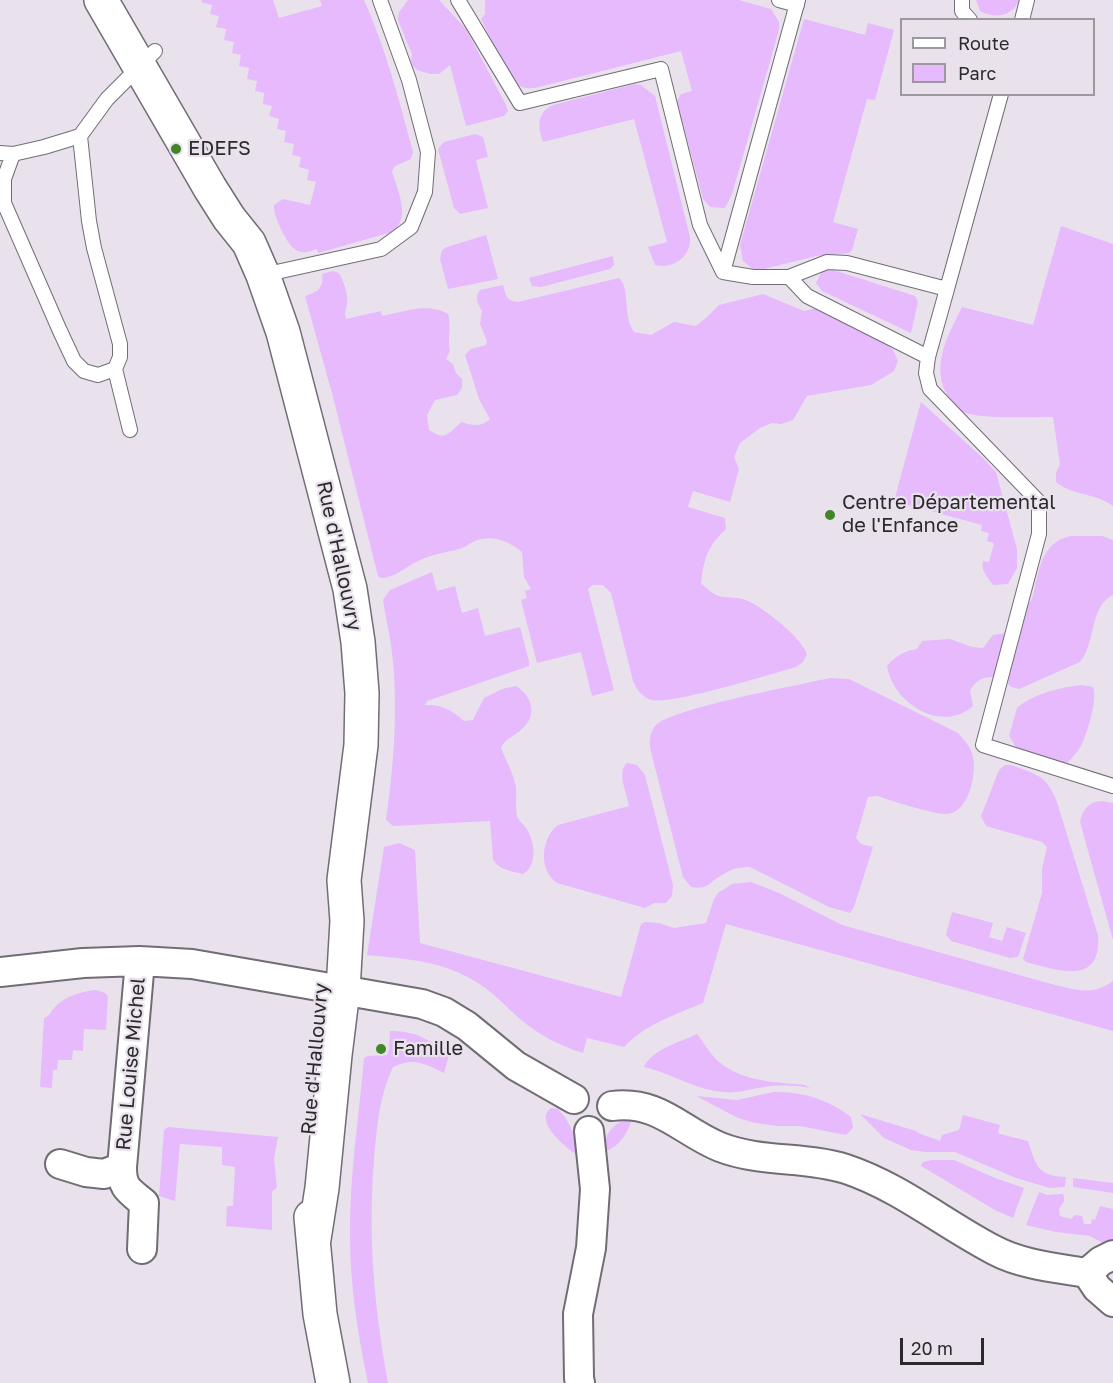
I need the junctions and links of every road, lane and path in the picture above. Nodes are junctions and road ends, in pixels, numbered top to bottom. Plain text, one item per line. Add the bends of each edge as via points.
1 (101, 0) edge
2 (124, 0) edge
3 (380, 0) edge
4 (458, 0) edge
5 (779, 0) edge
6 (962, 0) edge
7 (1027, 0) edge
8 (798, 2) edge
9 (968, 18) edge
10 (1022, 18) edge
11 (147, 59) junction
12 (1000, 96) edge
13 (80, 136) junction
14 (7, 153) edge
15 (2, 181) edge
16 (723, 272) junction
17 (263, 275) junction
18 (789, 277) junction
19 (947, 289) junction
20 (928, 357) junction
21 (115, 369) junction
22 (130, 430) dead end
23 (1113, 786) edge
24 (140, 961) junction
25 (0, 972) edge
26 (332, 988) junction
27 (574, 1099) junction
28 (612, 1106) junction
29 (589, 1131) junction
30 (60, 1164) dead end
31 (122, 1167) junction
32 (142, 1249) dead end
33 (1113, 1255) edge
34 (1087, 1273) junction
35 (1113, 1302) edge
36 (333, 1383) edge
37 (580, 1383) edge

1 - 11 main road, Rue d'Hallouvry
2 - 11 main road, Rue d'Hallouvry
3 - 17 lane via 409,80 428,152 425,192 411,227 381,249
4 - 16 lane via 520,103 661,69 700,225
5 - 8 lane
6 - 9 lane via 962,11
7 - 10 lane
8 - 16 lane
11 - 13 lane via 107,99
11 - 17 main road, Rue d'Hallouvry
12 - 19 lane
13 - 14 lane
13 - 21 lane via 94,248 120,344
14 - 15 lane
15 - 21 lane via 4,202 74,361 84,371 98,375
16 - 18 lane
17 - 26 main road, Rue d'Hallouvry via 317,457 350,589 358,642 361,745 344,880 332,919
18 - 19 lane via 827,262 847,262
18 - 20 lane via 807,296
19 - 20 lane
20 - 23 lane via 930,389 1039,502 1039,534 983,745
21 - 22 lane
24 - 25 street
24 - 26 street via 192,964
24 - 31 street, Rue Louise Michel
26 - 27 street via 422,1004 444,1012 516,1066
26 - 36 main road, Rue d'Hallouvry via 307,1147 307,1187 320,1314
27 - 28 street via 581,1092 594,1090 606,1096
27 - 29 street via 573,1120
28 - 29 street via 607,1125
28 - 34 street via 638,1106 658,1112 720,1147 745,1155 845,1169 884,1185 996,1251 1037,1264
29 - 37 street via 595,1189 591,1248 578,1314
30 - 31 street, Rue Louise Michel via 104,1174
31 - 32 street, Rue Louise Michel via 125,1187 144,1203
33 - 34 street
34 - 35 street

